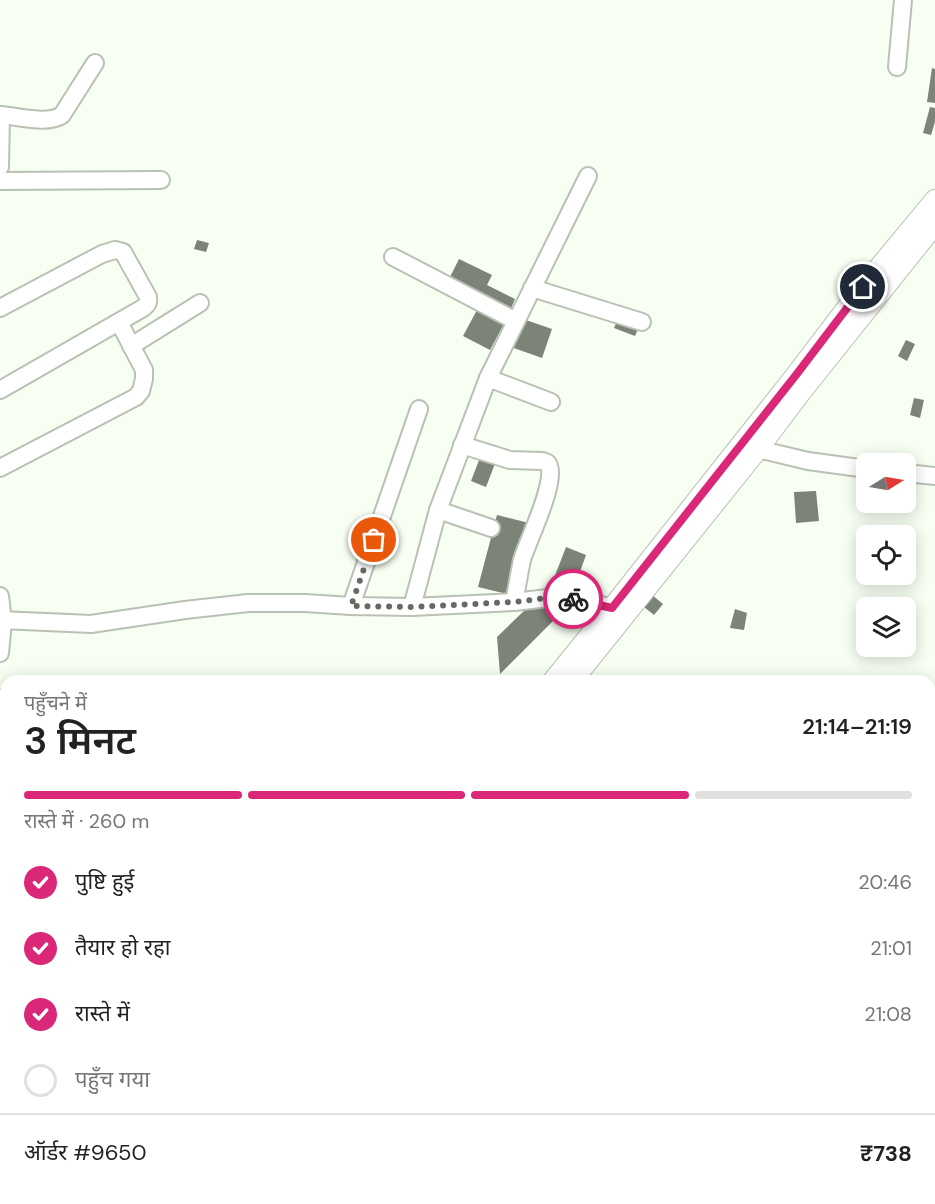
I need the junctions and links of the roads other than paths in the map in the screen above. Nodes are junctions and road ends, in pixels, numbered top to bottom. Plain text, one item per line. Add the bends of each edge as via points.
1 (903, 0) edge
2 (96, 63) dead end
3 (897, 67) dead end
4 (1, 115) edge
5 (0, 167) edge
6 (588, 176) dead end
7 (161, 180) dead end
8 (0, 181) edge
9 (935, 200) edge
10 (935, 224) edge
11 (393, 257) dead end
12 (532, 288) junction
13 (200, 303) dead end
14 (0, 308) edge
15 (516, 321) junction
16 (119, 322) junction
17 (642, 322) dead end
18 (131, 346) junction
19 (488, 378) junction
20 (0, 390) edge
21 (551, 402) dead end
22 (419, 409) dead end
23 (462, 445) junction
24 (758, 449) junction
25 (0, 468) edge
26 (856, 468) edge
27 (916, 474) edge
28 (935, 476) edge
29 (438, 510) junction
30 (491, 528) dead end
31 (0, 596) edge
32 (514, 602) junction
33 (351, 606) junction
34 (412, 607) junction
35 (612, 608) junction
36 (1, 620) edge
37 (0, 653) edge
38 (558, 675) edge
39 (577, 675) edge

1 - 3 street
2 - 4 street via 56,119
4 - 5 street
6 - 12 street
7 - 8 street
9 - 35 main road
10 - 24 main road
11 - 15 street
12 - 15 street
12 - 17 street
13 - 18 street
14 - 16 street via 115,250 123,252 149,301
15 - 19 street
16 - 18 street
16 - 20 street
18 - 25 street via 144,370 141,391 136,397
19 - 21 street
19 - 23 street
22 - 33 street
23 - 29 street
23 - 32 street via 510,460 542,461 549,466 547,491 522,562
24 - 26 street
24 - 39 main road
27 - 28 street
29 - 30 street
29 - 34 street
31 - 36 street
32 - 34 street
32 - 35 street via 555,597
33 - 34 street
33 - 36 street via 248,603 91,624
35 - 38 main road
36 - 37 street

